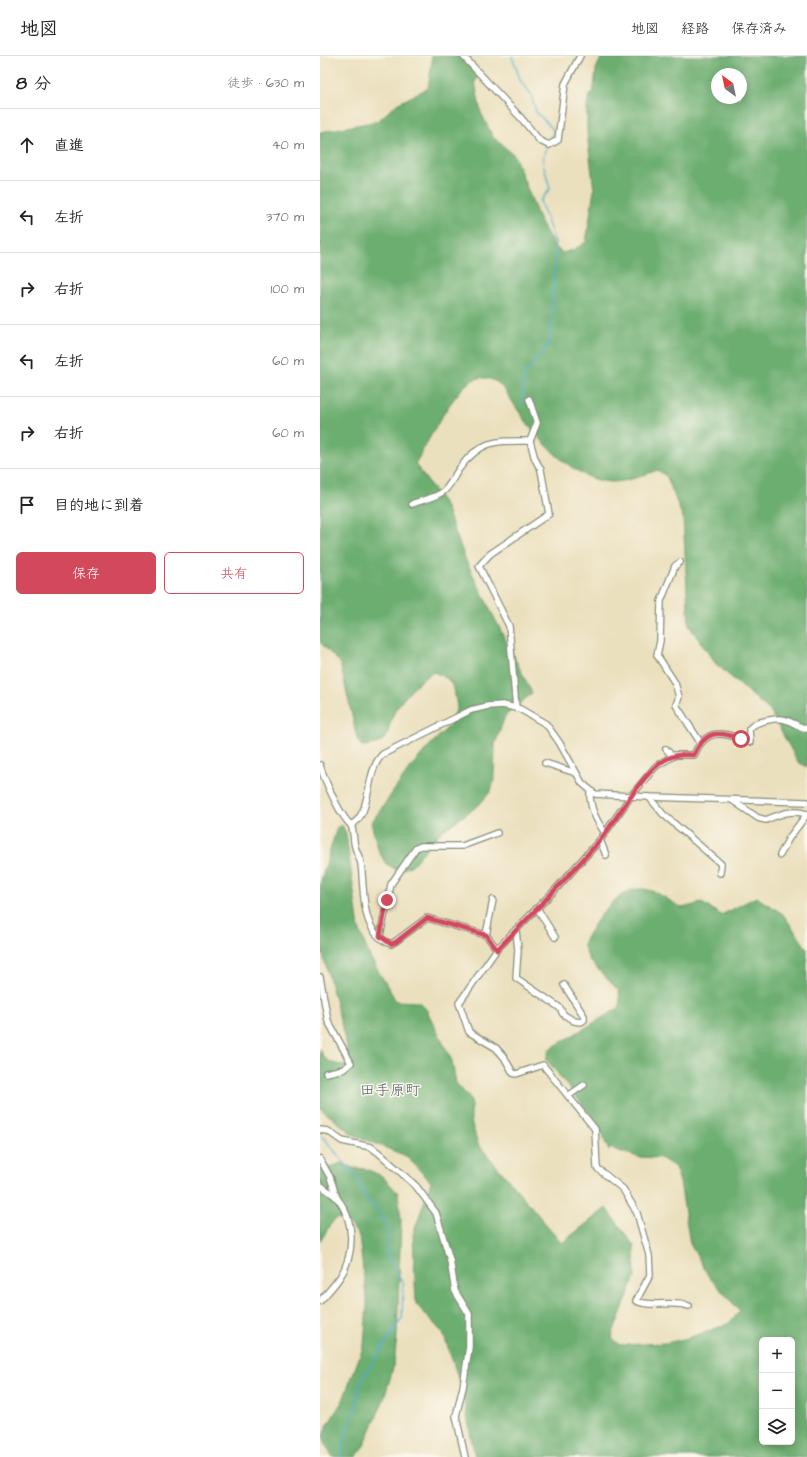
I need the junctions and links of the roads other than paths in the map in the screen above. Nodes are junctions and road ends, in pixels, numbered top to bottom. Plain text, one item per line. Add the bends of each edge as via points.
1 (463, 56) edge
2 (580, 56) edge
3 (529, 399) dead end
4 (530, 440) junction
5 (412, 504) dead end
6 (680, 562) dead end
7 (516, 708) junction
8 (807, 729) edge
9 (700, 742) junction
10 (666, 749) dead end
11 (559, 756) dead end
12 (567, 756) junction
13 (672, 756) junction
14 (544, 763) dead end
15 (320, 765) edge
16 (576, 774) junction
17 (590, 790) junction
18 (631, 796) junction
19 (649, 797) junction
20 (731, 800) junction
21 (807, 802) edge
22 (807, 814) edge
23 (351, 825) junction
24 (497, 833) dead end
25 (606, 833) junction
26 (600, 840) junction
27 (606, 855) dead end
28 (780, 855) dead end
29 (720, 873) dead end
30 (493, 900) dead end
31 (537, 908) junction
32 (516, 930) junction
33 (486, 935) junction
34 (380, 936) junction
35 (556, 937) dead end
36 (497, 950) junction
37 (320, 977) edge
38 (564, 985) dead end
39 (326, 1073) dead end
40 (584, 1085) dead end
41 (568, 1096) junction
42 (320, 1130) edge
43 (320, 1158) edge
44 (320, 1185) edge
45 (337, 1198) junction
46 (320, 1301) edge
47 (689, 1306) dead end
48 (464, 1457) edge

1 - 2 street via 540,141 547,144 558,140 565,84
3 - 4 street via 537,423
4 - 5 street via 492,442 485,445 464,463 445,490
4 - 7 street via 541,470 549,514 490,554 479,566 509,626
6 - 9 street via 675,566 661,601 657,655 675,683 679,697 676,705
7 - 12 street via 548,726
7 - 23 street via 494,705 471,710 383,754 375,764 362,812
8 - 9 street via 785,720 777,720 761,722 751,727 751,741 748,743 733,736 718,734 710,735
9 - 13 street via 694,755
10 - 13 street
11 - 12 street
12 - 16 street
13 - 18 street via 656,766
14 - 16 street via 551,768
15 - 23 street via 345,818
16 - 17 street
17 - 18 street via 600,795
17 - 25 street via 595,816
18 - 19 street
18 - 25 street
19 - 20 street
19 - 29 street via 662,814 721,864
20 - 21 street
20 - 22 street via 758,818 766,820 784,812 799,811
22 - 28 street
23 - 34 street via 360,863 368,921
24 - 34 street via 462,846 416,848 391,884
25 - 26 street
26 - 27 street
26 - 31 street
30 - 33 street
31 - 32 street
31 - 35 street
32 - 36 street
32 - 38 street via 516,978 560,1008 563,1014 581,1022 584,1016
33 - 34 street via 427,918 391,944
33 - 36 street
36 - 41 street via 460,1000 466,1026 474,1036 496,1048 513,1073 542,1065
37 - 39 street via 328,1021 351,1063 344,1069
40 - 41 street
41 - 47 street via 596,1129 597,1168 623,1189 637,1213 649,1255 650,1275 636,1301 647,1305 677,1302
42 - 48 street via 328,1131 342,1141 370,1147 407,1177 436,1213 450,1260 455,1291 465,1306 469,1322 468,1354 456,1416
43 - 45 street via 330,1176
44 - 45 street
45 - 46 street via 347,1215 351,1232 351,1250 340,1276

